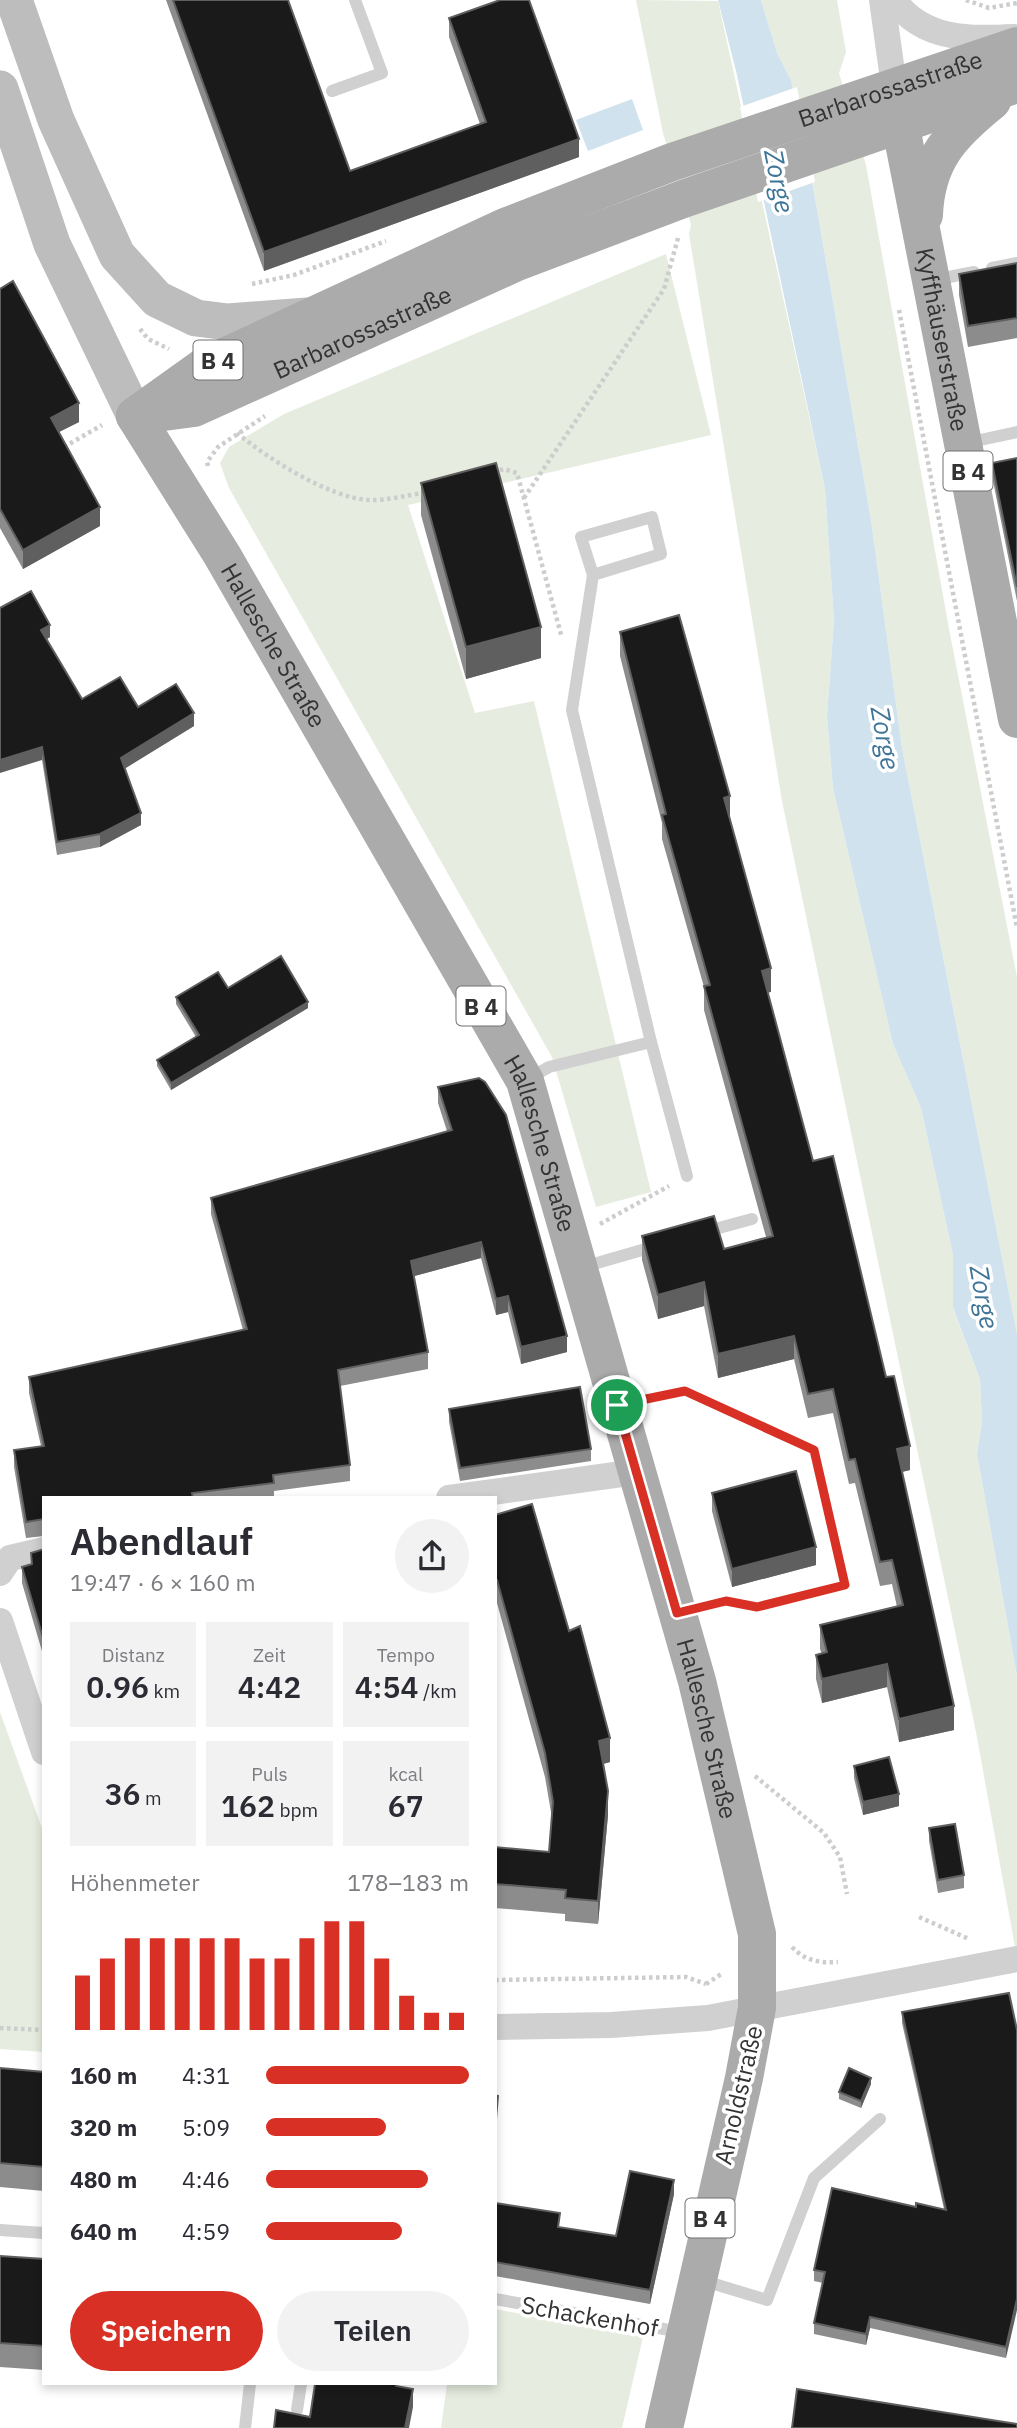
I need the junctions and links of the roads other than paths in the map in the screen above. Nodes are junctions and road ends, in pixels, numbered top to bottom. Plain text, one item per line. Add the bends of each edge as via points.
1 (14, 0) edge
2 (355, 0) edge
3 (881, 0) edge
4 (894, 0) edge
5 (1017, 37) edge
6 (1017, 46) edge
7 (894, 86) junction
8 (1012, 87) edge
9 (0, 89) edge
10 (332, 91) dead end
11 (899, 125) junction
12 (1017, 263) edge
13 (928, 272) junction
14 (308, 316) junction
15 (122, 418) junction
16 (1017, 432) edge
17 (962, 444) junction
18 (593, 575) junction
19 (1017, 719) edge
20 (651, 1042) junction
21 (525, 1081) junction
22 (687, 1176) road end
23 (752, 1219) dead end
24 (689, 1236) edge
25 (664, 1244) edge
26 (579, 1268) junction
27 (617, 1405) junction
28 (636, 1472) junction
29 (463, 1496) edge
30 (42, 1550) edge
31 (0, 1573) edge
32 (677, 1613) junction
33 (0, 1621) edge
34 (42, 1746) edge
35 (1008, 1961) edge
36 (757, 2008) junction
37 (497, 2027) edge
38 (880, 2119) dead end
39 (0, 2230) edge
40 (42, 2233) edge
41 (697, 2279) junction
42 (497, 2299) edge
43 (684, 2333) junction
44 (250, 2385) edge
45 (301, 2385) edge
46 (297, 2410) dead end
47 (245, 2428) edge
48 (664, 2428) edge

1 - 14 main road via 55,120 117,255 157,299 196,317 228,323
2 - 10 lane via 382,73
3 - 7 street
4 - 5 street, Barbarossastraße via 905,13 942,34
6 - 7 main road, Barbarossastraße / B 4
7 - 11 main road, Kyffhäuserstraße
7 - 14 main road, Barbarossastraße / B 4 via 672,162 505,228
8 - 11 main road, Barbarossastraße / B 4
8 - 13 main road, B 4 via 970,120 936,159 924,203
9 - 15 main road, Hallesche Straße via 52,244
11 - 13 main road, Kyffhäuserstraße
11 - 15 main road, Barbarossastraße / B 4 via 858,137 681,217 516,262 194,408
12 - 13 lane
13 - 17 main road, Kyffhäuserstraße / B 4
14 - 15 main road, Barbarossastraße / B 4 via 205,366
15 - 21 main road, Hallesche Straße / B 4 via 222,555
16 - 17 lane
17 - 19 main road, Kyffhäuserstraße / B 4
18 - 18 lane via 661,554 652,517 581,537
18 - 20 lane via 572,710
20 - 21 lane via 549,1068
20 - 22 lane
21 - 26 main road, Hallesche Straße / B 4
23 - 24 lane
25 - 26 lane
26 - 27 main road, Hallesche Straße / B 4
27 - 28 main road, Hallesche Straße / B 4
27 - 32 lane via 685,1391 814,1450 845,1585 757,1607 726,1601
28 - 29 street
28 - 32 main road, Hallesche Straße / B 4
30 - 31 street via 10,1558
32 - 36 main road, Hallesche Straße / B 4 via 757,1934
33 - 34 street
35 - 36 street
36 - 37 street via 694,2019
36 - 41 main road, Arnoldstraße / B 4
38 - 41 lane via 814,2179 767,2300
39 - 40 lane
41 - 43 main road, Arnoldstraße / B 4
42 - 43 lane, Schackenhof
43 - 48 main road, Arnoldstraße / B 4
44 - 47 lane
45 - 46 lane

